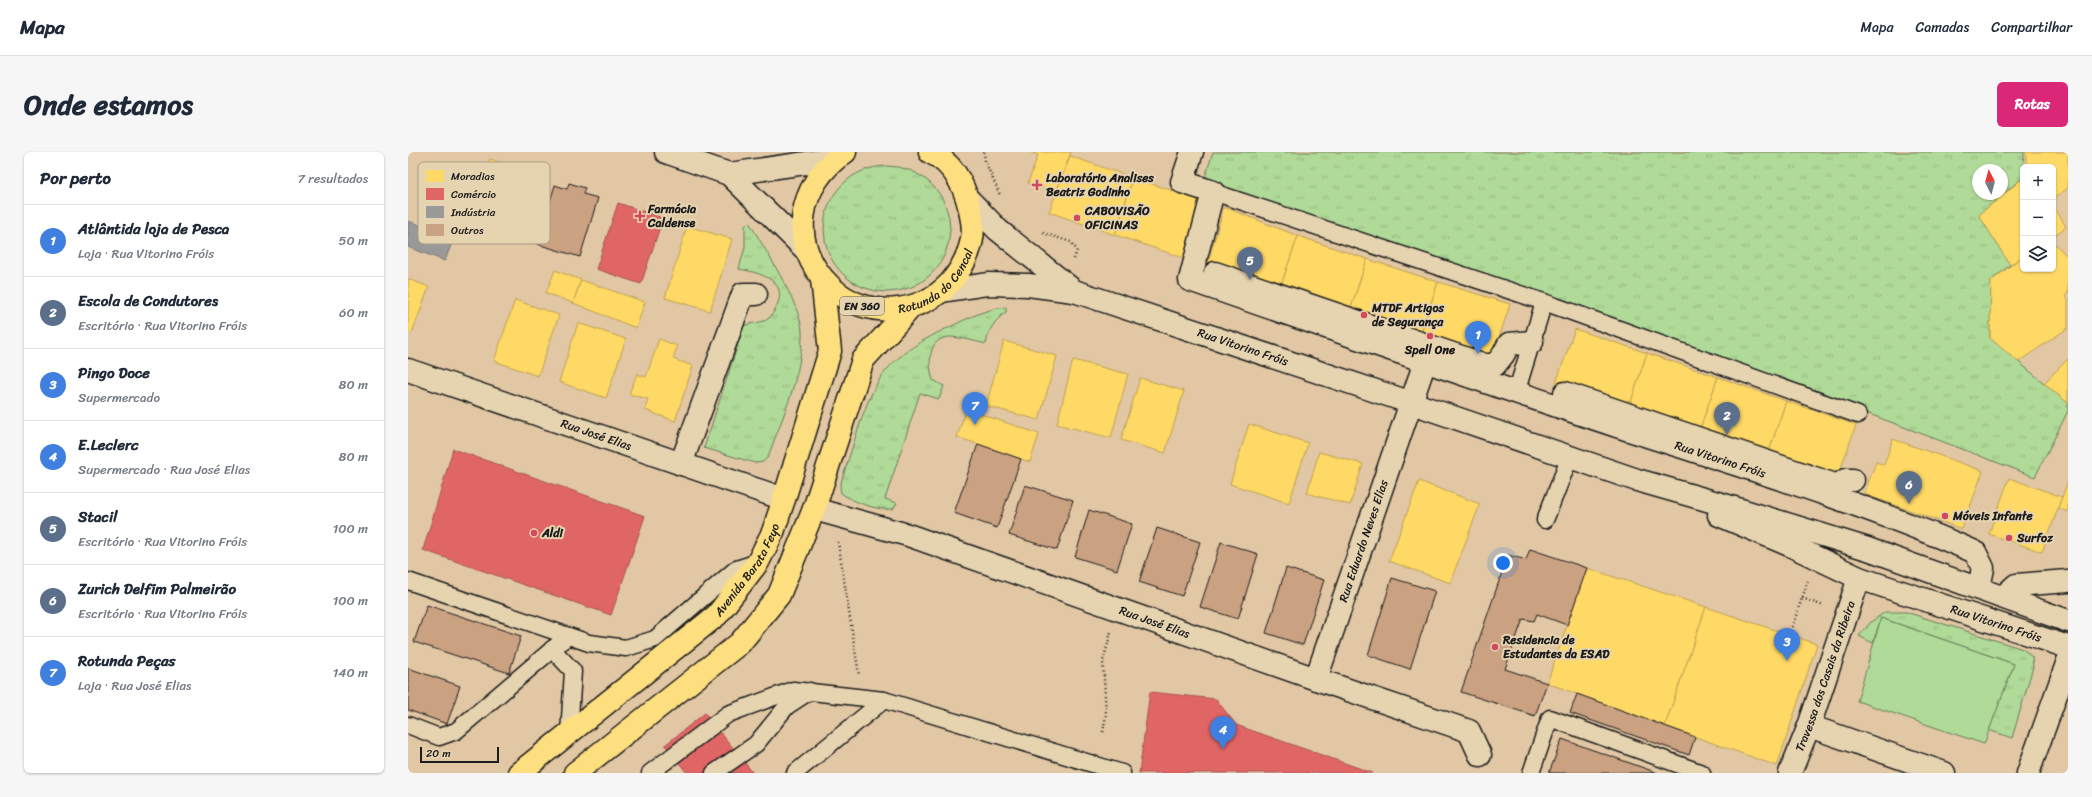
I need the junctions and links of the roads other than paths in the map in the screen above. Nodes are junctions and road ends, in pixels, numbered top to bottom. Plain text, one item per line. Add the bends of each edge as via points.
1 (666, 152) edge
2 (930, 152) edge
3 (1192, 152) edge
4 (839, 156) edge
5 (953, 162) edge
6 (730, 174) junction
7 (1213, 192) junction
8 (970, 201) junction
9 (805, 249) junction
10 (1215, 273) dead end
11 (822, 279) junction
12 (1074, 291) junction
13 (942, 292) junction
14 (756, 294) dead end
15 (1544, 302) junction
16 (911, 307) junction
17 (1532, 342) junction
18 (1426, 362) junction
19 (408, 370) edge
20 (1516, 393) junction
21 (1564, 393) dead end
22 (1412, 403) junction
23 (1858, 414) dead end
24 (1570, 457) junction
25 (681, 464) junction
26 (1637, 480) junction
27 (1845, 483) dead end
28 (784, 499) junction
29 (814, 509) junction
30 (1545, 520) dead end
31 (1868, 549) junction
32 (758, 562) junction
33 (1859, 578) junction
34 (408, 581) edge
35 (2068, 582) edge
36 (1979, 588) junction
37 (2003, 596) junction
38 (2068, 621) edge
39 (568, 636) junction
40 (2068, 646) edge
41 (552, 649) junction
42 (2068, 661) edge
43 (1316, 679) junction
44 (810, 691) junction
45 (884, 700) junction
46 (408, 725) edge
47 (1809, 726) junction
48 (569, 734) junction
49 (1480, 755) dead end
50 (1697, 772) edge
51 (519, 773) edge
52 (575, 773) edge
53 (650, 773) edge
54 (714, 773) edge
55 (795, 773) edge
56 (1122, 773) edge
57 (1531, 773) edge
58 (1790, 773) edge
59 (1944, 773) edge
60 (2028, 773) edge

1 - 6 street, EN 360
2 - 5 main road, Rotunda do Cencal / EN 360
3 - 7 street via 1182,182
4 - 6 street, EN 360
4 - 9 main road, Rotunda do Cencal / EN 360 via 817,177 806,200 802,224
5 - 8 main road, Rotunda do Cencal / EN 360
6 - 9 street, EN 360
7 - 15 lane
7 - 18 street, Rua Vitorino Fróis via 1190,280
8 - 12 street, Rua Vitorino Fróis / EN 360 via 998,230
8 - 13 main road, Rotunda do Cencal / EN 360 via 973,226 969,250 958,273
9 - 11 main road, Rotunda do Cencal / EN 360
10 - 17 street via 1485,365 1495,365 1509,344
11 - 16 main road, Rotunda do Cencal / EN 360 via 840,296 862,306 886,310
11 - 28 main road, Avenida Barata Feyo via 830,351
12 - 13 street, Rua Vitorino Fróis / EN 360 via 988,284
12 - 22 street, Rua Vitorino Fróis / EN 360
13 - 16 main road, Rotunda do Cencal / EN 360
14 - 25 street via 743,294
15 - 17 lane
15 - 23 lane
16 - 29 main road via 863,360
17 - 20 lane
18 - 20 street, Rua Vitorino Fróis
18 - 22 street
19 - 25 street, Rua José Elias
20 - 36 street, Rua Vitorino Fróis via 1855,504 1945,539 1975,552 1983,568
21 - 27 street
22 - 24 street, Rua Vitorino Fróis / EN 360
22 - 43 street, Rua Eduardo Neves Elias
24 - 26 street, Rua Vitorino Fróis / EN 360
24 - 30 lane
25 - 28 street, Rua José Elias
26 - 31 street, Rua Vitorino Fróis / EN 360
26 - 33 street, Rua Vitorino Fróis / EN 360
28 - 32 main road, Avenida Barata Feyo via 773,532
29 - 43 street, Rua José Elias via 908,535
29 - 52 main road via 779,595 740,643
31 - 33 street, Travessa dos Casais da Ribeira
31 - 36 street, Rua Vitorino Fróis / EN 360
32 - 39 lane via 736,569 655,639 626,648 589,643
32 - 48 main road, Avenida Barata Feyo via 717,616
33 - 40 street, Rua Vitorino Fróis / EN 360
33 - 47 street, Travessa dos Casais da Ribeira
34 - 39 lane
35 - 37 street via 2016,585
36 - 37 street, Rua Vitorino Fróis / EN 360
37 - 38 street, Rua Vitorino Fróis / EN 360
39 - 41 lane
41 - 46 lane via 456,731 439,736
41 - 48 lane via 573,671
42 - 60 street
43 - 49 street, Rua José Elias via 1470,731
44 - 45 lane
44 - 53 lane via 793,690 728,714
44 - 54 lane via 787,706 756,744
45 - 55 lane
45 - 56 lane
47 - 58 street, Travessa dos Casais da Ribeira
47 - 59 street
48 - 51 main road, Avenida Barata Feyo
50 - 57 lane via 1550,718

